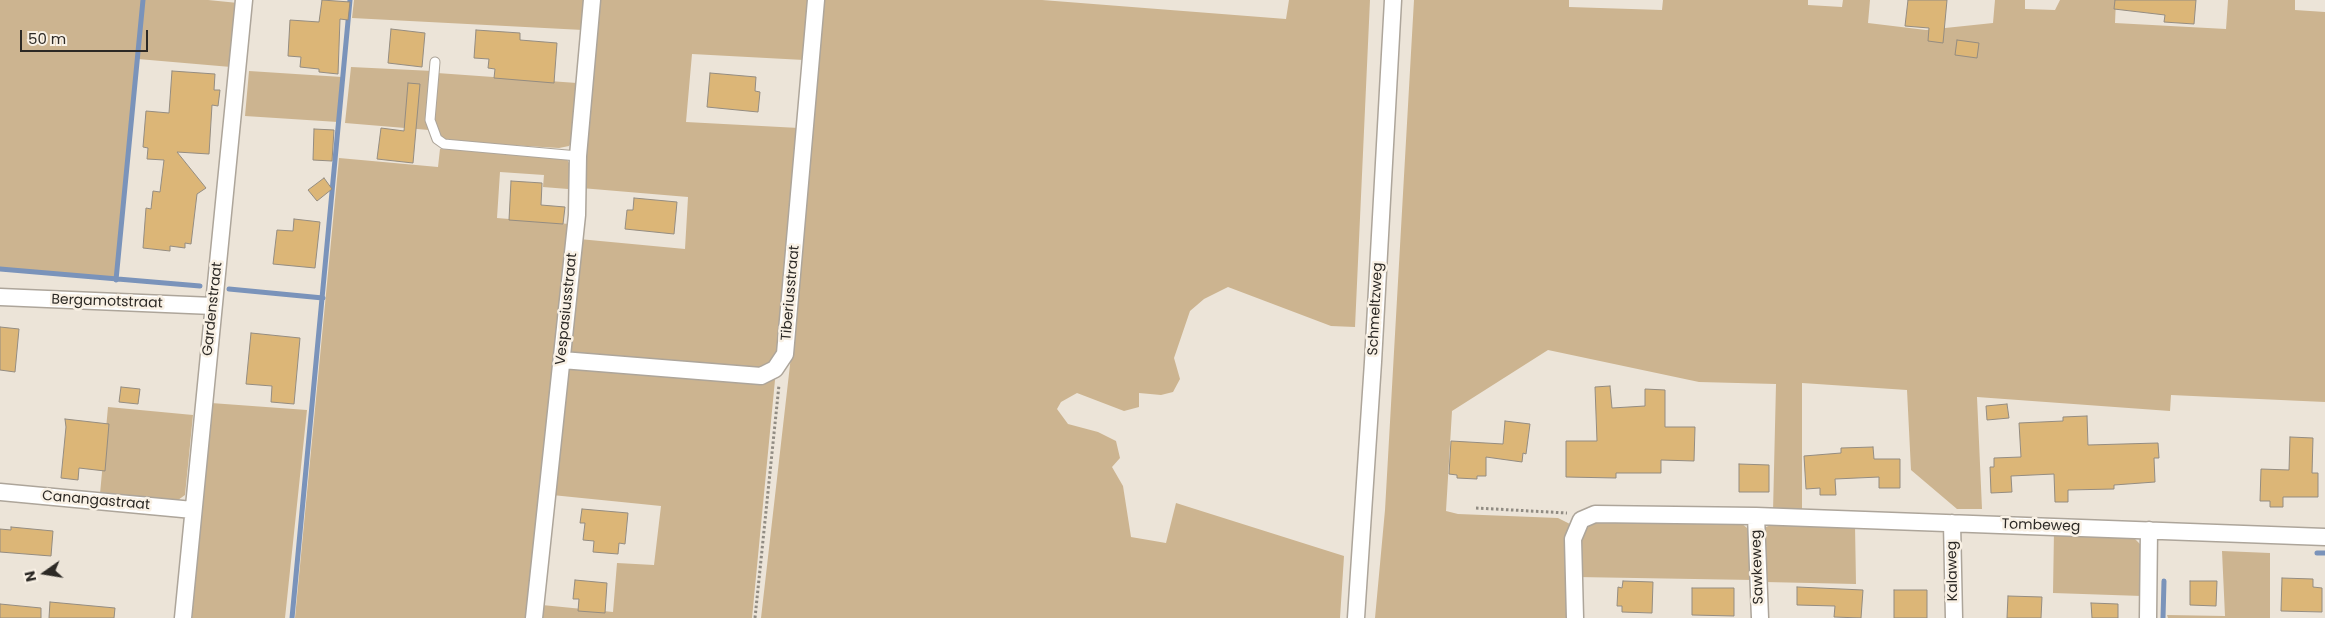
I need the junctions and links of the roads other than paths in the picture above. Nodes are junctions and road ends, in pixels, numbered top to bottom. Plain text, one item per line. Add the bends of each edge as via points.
1 (244, 0) edge
2 (592, 0) edge
3 (816, 0) edge
4 (1393, 0) edge
5 (435, 62) dead end
6 (578, 156) junction
7 (0, 297) edge
8 (213, 306) junction
9 (562, 360) junction
10 (0, 492) edge
11 (192, 510) junction
12 (1756, 516) junction
13 (1952, 523) junction
14 (2149, 530) junction
15 (2325, 536) edge
16 (184, 618) edge
17 (534, 618) edge
18 (1356, 618) edge
19 (1575, 618) edge
20 (1760, 618) edge
21 (1954, 618) edge
22 (2148, 618) edge

1 - 8 street, Gardenstraat
2 - 6 street, Vespasiusstraat
3 - 9 street, Tiberiusstraat via 785,354 775,369 761,376
4 - 18 street, Schmeltzweg
5 - 6 lane via 430,120 437,139 444,144
6 - 9 street, Vespasiusstraat via 576,216
7 - 8 street, Bergamotstraat
8 - 11 street, Gardenstraat
9 - 17 street, Vespasiusstraat
10 - 11 street, Canangastraat
11 - 16 street, Gardenstraat
12 - 13 street, Tombeweg
12 - 19 street, Tombeweg via 1595,514 1581,520 1573,539
12 - 20 street, Sawkeweg
13 - 14 street, Tombeweg
13 - 21 street, Kalaweg
14 - 15 street, Tombeweg
14 - 22 street

